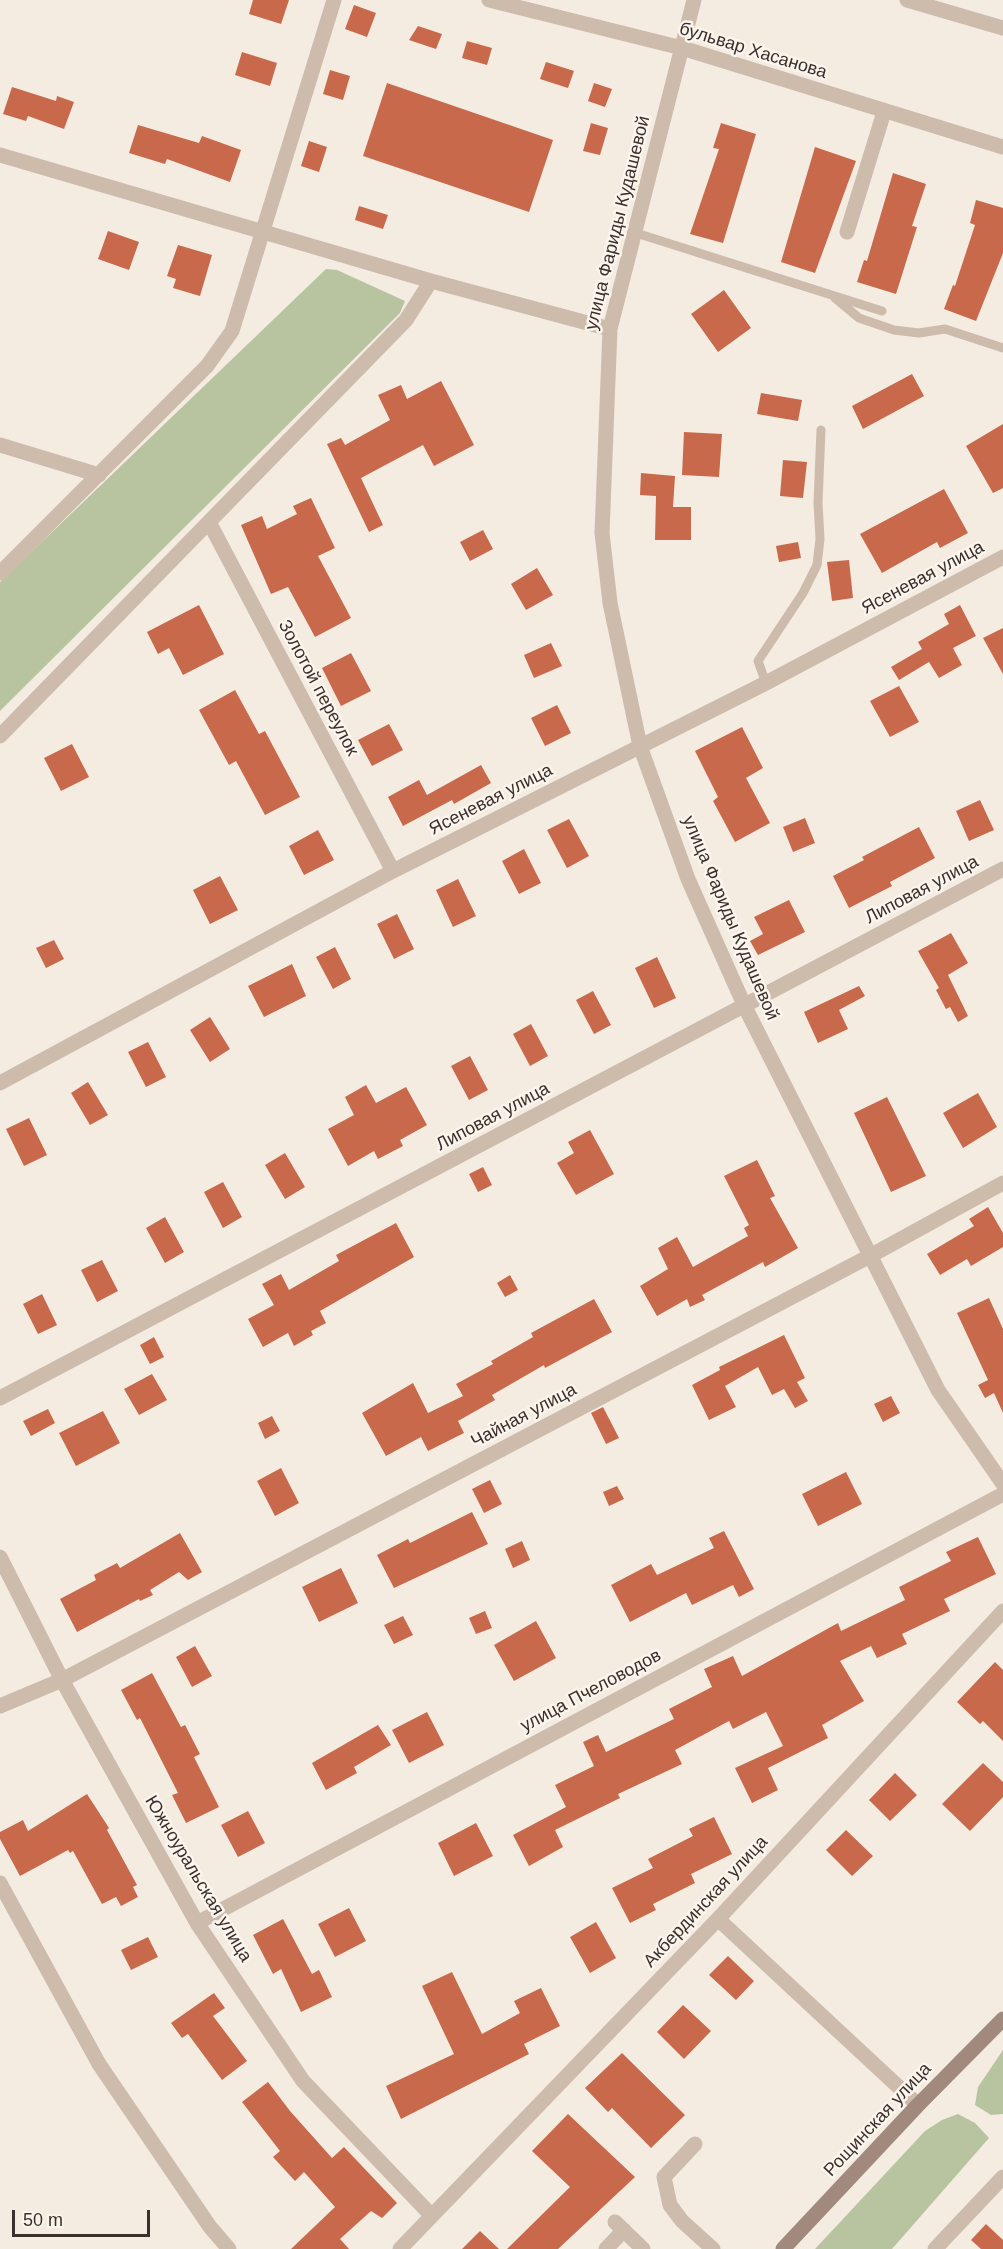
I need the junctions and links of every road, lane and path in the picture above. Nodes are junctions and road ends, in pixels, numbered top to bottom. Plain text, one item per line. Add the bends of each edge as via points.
1 (334, 0) edge
2 (489, 0) edge
3 (694, 0) edge
4 (907, 0) edge
5 (1003, 28) edge
6 (681, 48) junction
7 (884, 112) junction
8 (1003, 147) edge
9 (0, 156) edge
10 (264, 232) junction
11 (633, 232) junction
12 (847, 232) dead end
13 (431, 281) junction
14 (831, 294) junction
15 (882, 311) dead end
16 (610, 329) junction
17 (1003, 348) edge
18 (821, 430) dead end
19 (0, 445) edge
20 (99, 475) junction
21 (209, 522) junction
22 (1003, 557) edge
23 (0, 573) edge
24 (766, 683) junction
25 (0, 736) edge
26 (640, 746) junction
27 (1003, 869) edge
28 (393, 871) junction
29 (745, 1007) junction
30 (0, 1083) edge
31 (1003, 1183) edge
32 (870, 1256) junction
33 (0, 1398) edge
34 (1003, 1484) edge
35 (1003, 1494) edge
36 (0, 1557) edge
37 (1003, 1611) edge
38 (62, 1680) junction
39 (0, 1706) edge
40 (0, 1882) edge
41 (718, 1919) junction
42 (197, 1923) junction
43 (1003, 2019) edge
44 (918, 2105) junction
45 (695, 2144) dead end
46 (1003, 2177) edge
47 (431, 2215) junction
48 (229, 2249) edge
49 (400, 2249) edge
50 (606, 2249) edge
51 (643, 2249) edge
52 (713, 2249) edge
53 (783, 2249) edge
54 (935, 2249) edge

1 - 10 street
2 - 6 street, бульвар Хасанова
3 - 6 street, улица Фариды Кудашевой
4 - 5 street
6 - 7 street, бульвар Хасанова
6 - 11 street, улица Фариды Кудашевой
7 - 8 street, бульвар Хасанова
7 - 12 street
9 - 10 street
10 - 13 street
10 - 20 street via 232,331 207,366
11 - 14 lane
11 - 16 street, улица Фариды Кудашевой
13 - 16 street
13 - 21 street via 406,321
14 - 15 lane
14 - 17 lane via 859,318 894,330 919,333 945,329
16 - 26 street, улица Фариды Кудашевой via 602,533 610,603
18 - 24 lane via 817,565 758,661
19 - 20 street
20 - 23 street
21 - 25 street
21 - 28 street, Золотой переулок
22 - 24 street, Ясеневая улица
24 - 26 street, Ясеневая улица
26 - 28 street, Ясеневая улица
26 - 29 street, улица Фариды Кудашевой via 688,879
27 - 29 street, Липовая улица
28 - 30 street, Ясеневая улица
29 - 32 street, улица Фариды Кудашевой
29 - 33 street, Липовая улица
31 - 32 street, Чайная улица
32 - 34 street, улица Фариды Кудашевой via 938,1390
32 - 38 street, Чайная улица
35 - 42 street, улица Пчеловодов
36 - 38 street, Южноуральская улица
37 - 41 street, Акбердинская улица
38 - 39 street, Чайная улица
38 - 42 street, Южноуральская улица
40 - 48 street via 99,2064
41 - 44 street
41 - 47 street, Акбердинская улица
42 - 47 street, Южноуральская улица via 303,2080
43 - 44 street, Рощинская улица
44 - 53 street, Рощинская улица
45 - 52 street via 664,2177 670,2205 681,2221
46 - 54 street
47 - 49 street, Акбердинская улица
50 - 51 street via 620,2226

